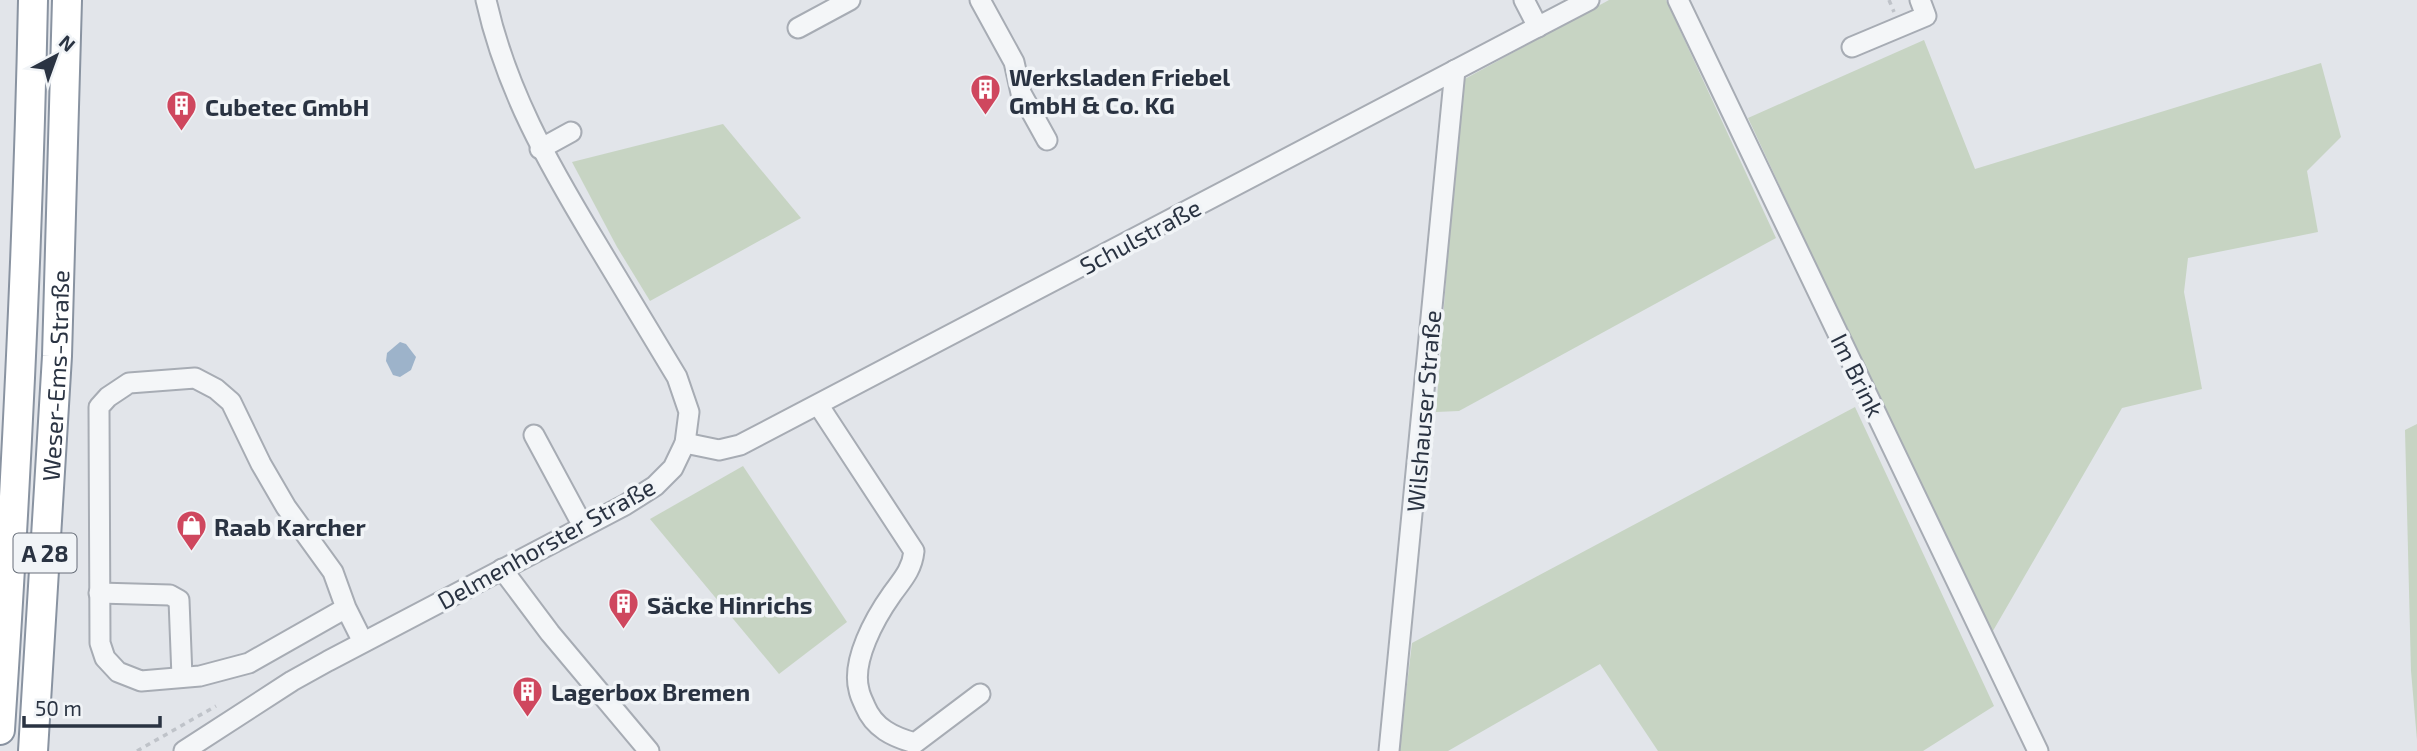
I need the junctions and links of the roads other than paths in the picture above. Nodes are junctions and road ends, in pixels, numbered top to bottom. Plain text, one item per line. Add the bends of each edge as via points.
1 (33, 0) edge
2 (67, 0) edge
3 (486, 0) edge
4 (850, 0) edge
5 (981, 0) edge
6 (1524, 0) edge
7 (1589, 0) edge
8 (1678, 0) edge
9 (1920, 0) edge
10 (1538, 27) junction
11 (798, 28) dead end
12 (1852, 47) dead end
13 (1455, 70) junction
14 (570, 132) dead end
15 (1046, 140) dead end
16 (540, 149) junction
17 (0, 366) edge
18 (819, 406) junction
19 (19, 409) junction
20 (534, 435) dead end
21 (685, 443) junction
22 (583, 526) junction
23 (502, 569) junction
24 (99, 593) junction
25 (346, 608) junction
26 (363, 642) junction
27 (182, 677) junction
28 (980, 694) dead end
29 (0, 730) edge
30 (33, 751) edge
31 (184, 751) edge
32 (649, 751) edge
33 (1389, 751) edge
34 (2039, 751) edge

1 - 19 highway, Weser-Ems-Straße / A 28
2 - 30 highway, Weser-Ems-Straße / A 28 via 57,356
3 - 16 street, Delmenhorster Straße via 514,93
4 - 11 street
5 - 15 street via 1014,62 1021,93
6 - 10 street
7 - 10 street, Schulstraße
8 - 34 street, Im Brink
9 - 12 street via 1926,16
10 - 13 street, Schulstraße
13 - 18 street, Schulstraße
13 - 33 street, Wilshauser Straße
14 - 16 street
16 - 21 street, Delmenhorster Straße via 677,377 689,412
17 - 19 highway
18 - 21 street, Schulstraße via 740,445 719,450
18 - 28 street via 914,551 908,573 881,609 858,667 858,690 867,712 880,728 915,743
19 - 29 highway, Weser-Ems-Straße / A 28
20 - 22 street
21 - 22 street, Delmenhorster Straße via 673,468 655,486
22 - 23 street, Delmenhorster Straße
23 - 26 street, Delmenhorster Straße
23 - 32 street
24 - 25 street via 99,407 129,383 195,378 231,402 286,507 333,572
24 - 27 street via 100,643 118,672 141,681
24 - 27 street via 170,595 179,600
25 - 26 street
25 - 27 street via 250,663
26 - 31 street, Delmenhorster Straße via 292,681 249,719

